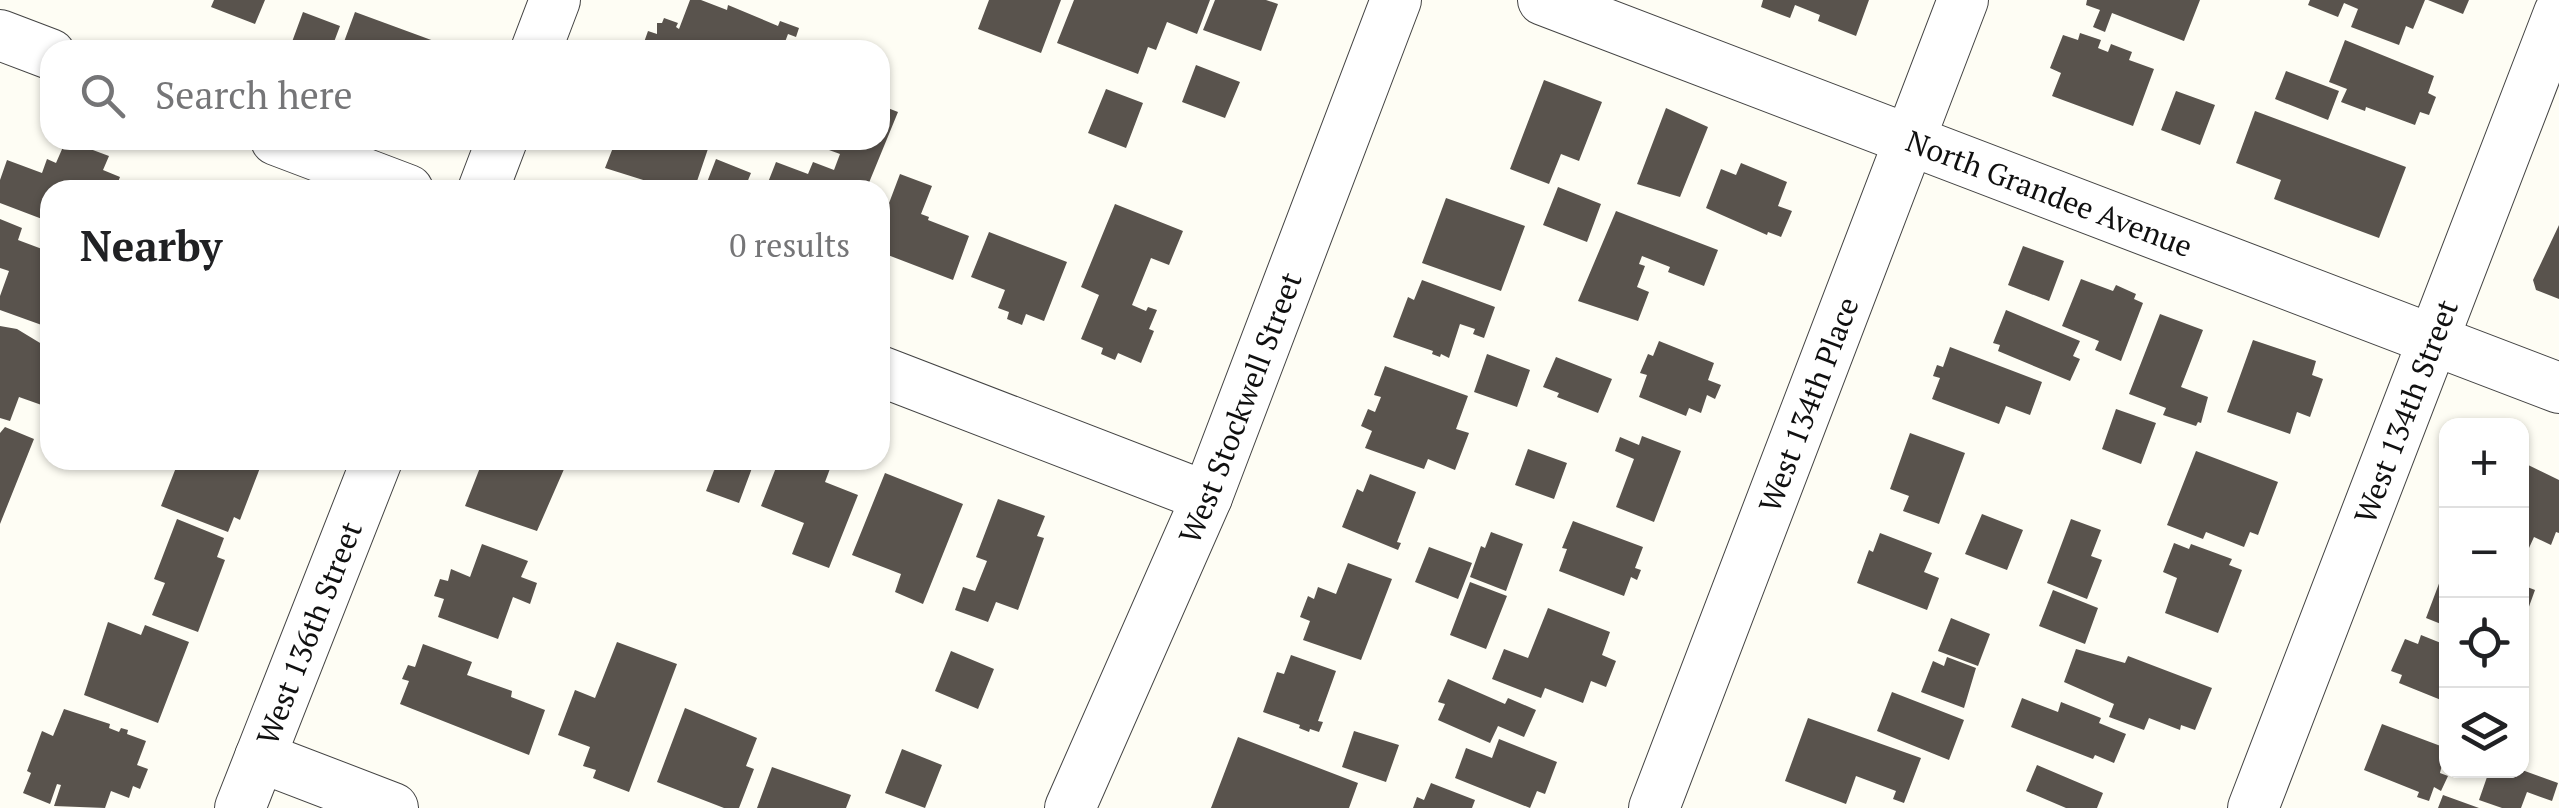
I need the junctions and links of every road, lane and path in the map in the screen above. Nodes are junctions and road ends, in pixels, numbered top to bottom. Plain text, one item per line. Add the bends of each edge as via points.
1 (555, 0) edge
2 (1396, 0) edge
3 (1542, 0) edge
4 (1964, 0) edge
5 (2559, 13) edge
6 (0, 35) edge
7 (540, 40) edge
8 (40, 50) edge
9 (1910, 141) junction
10 (302, 150) edge
11 (498, 150) edge
12 (382, 180) edge
13 (486, 180) edge
14 (2434, 341) junction
15 (890, 375) edge
16 (2559, 388) edge
17 (372, 470) edge
18 (1207, 497) junction
19 (260, 757) junction
20 (240, 808) edge
21 (392, 808) edge
22 (1070, 808) edge
23 (1654, 808) edge
24 (2253, 808) edge

1 - 7 street
2 - 18 street, West Stockwell Street
3 - 9 street, North Grandee Avenue
4 - 9 street, West 134th Place
5 - 14 street, West 134th Street
6 - 8 street
9 - 14 street, North Grandee Avenue
9 - 23 street, West 134th Place
10 - 12 street
11 - 13 street
14 - 16 street, North Grandee Avenue
14 - 24 street, West 134th Street
15 - 18 street
17 - 19 street, West 136th Street
18 - 22 street, West Stockwell Street
19 - 20 street, West 136th Street
19 - 21 street

